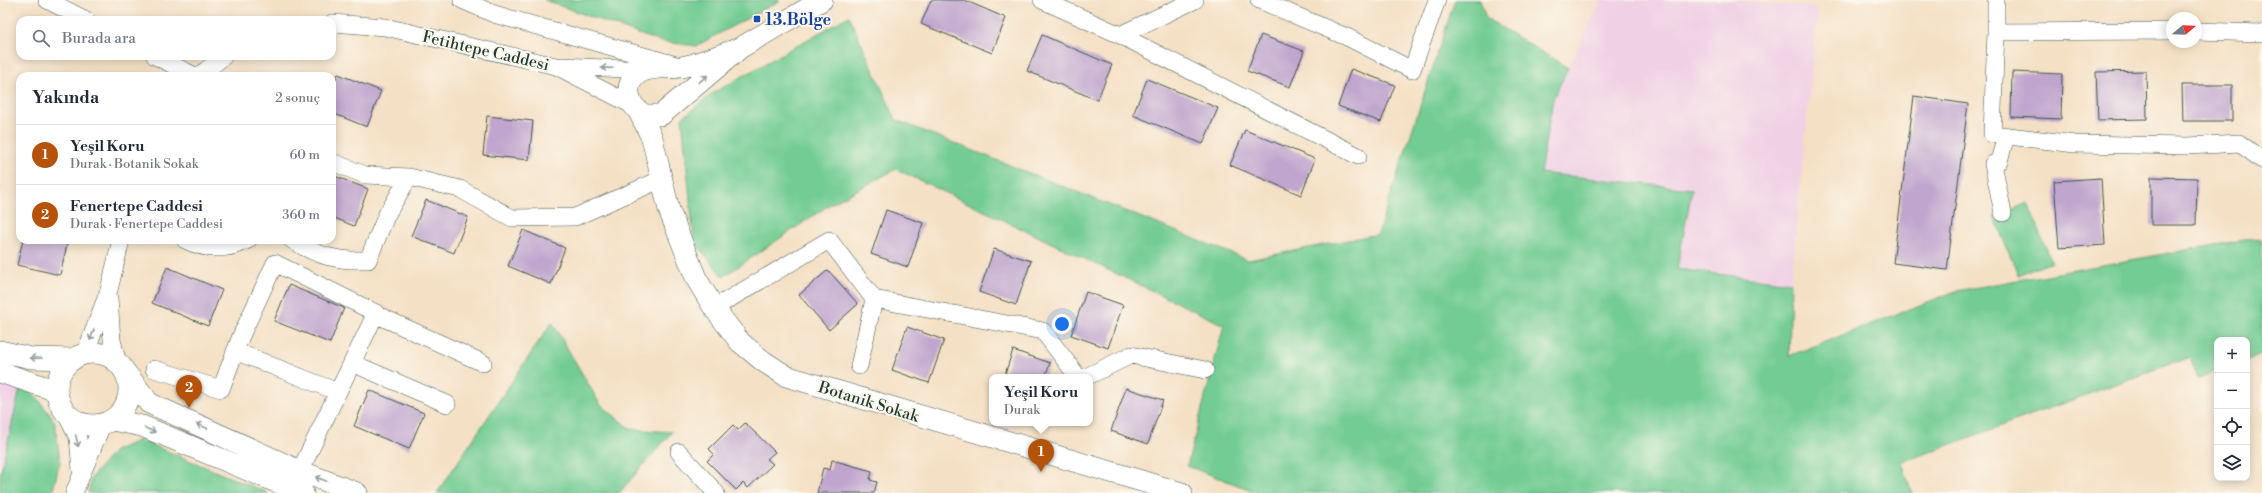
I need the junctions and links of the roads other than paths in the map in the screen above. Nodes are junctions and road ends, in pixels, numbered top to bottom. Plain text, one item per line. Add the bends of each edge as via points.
1 (47, 0) edge
2 (462, 0) edge
3 (822, 0) edge
4 (1042, 0) edge
5 (1195, 0) edge
6 (1260, 0) edge
7 (1437, 0) edge
8 (1996, 0) edge
9 (78, 16) edge
10 (336, 23) edge
11 (2166, 31) edge
12 (2202, 31) edge
13 (1996, 32) junction
14 (2262, 33) edge
15 (1120, 35) junction
16 (740, 48) junction
17 (163, 60) edge
18 (219, 60) edge
19 (556, 66) junction
20 (682, 67) junction
21 (650, 69) junction
22 (187, 72) edge
23 (204, 72) edge
24 (671, 107) junction
25 (635, 109) junction
26 (2006, 136) junction
27 (1358, 156) dead end
28 (2262, 160) edge
29 (336, 164) edge
30 (409, 177) junction
31 (662, 179) junction
32 (2003, 214) dead end
33 (120, 244) edge
34 (196, 244) edge
35 (238, 244) edge
36 (298, 244) edge
37 (109, 290) junction
38 (874, 299) junction
39 (714, 308) junction
40 (375, 314) junction
41 (0, 351) edge
42 (235, 351) junction
43 (79, 356) junction
44 (352, 363) junction
45 (483, 363) dead end
46 (859, 366) dead end
47 (122, 368) junction
48 (154, 369) dead end
49 (1205, 370) dead end
50 (0, 372) edge
51 (1076, 374) edge
52 (1092, 374) edge
53 (57, 391) junction
54 (338, 392) junction
55 (447, 404) dead end
56 (65, 412) junction
57 (107, 422) junction
58 (679, 452) dead end
59 (81, 472) junction
60 (298, 484) edge
61 (74, 493) edge
62 (357, 493) edge
63 (716, 493) edge
64 (1182, 493) edge

1 - 9 street
2 - 20 street via 494,14 549,31 609,45
3 - 16 main road
4 - 15 street
5 - 15 street
6 - 7 street via 1349,38 1412,70
8 - 13 street
10 - 19 street, Fetihtepe Caddesi via 385,27
11 - 13 street
12 - 14 street
13 - 26 street via 1992,134
15 - 27 street
16 - 20 main road
24 -> 16 main road
17 - 22 street
18 - 23 street
21 -> 19 street
19 - 25 street, Fetihtepe Caddesi
20 - 21 main road
21 - 24 main road via 668,75 673,81 676,96
21 - 25 main road via 634,78 630,84 629,91
24 - 25 main road via 653,116
24 - 31 main road, Botanik Sokak via 662,137
25 - 31 main road, Botanik Sokak via 652,138
26 - 28 street via 2076,144 2238,144
26 - 32 street via 1999,161 1993,164
29 - 30 street via 365,175
30 - 31 street via 460,188 512,218 575,217
30 - 36 street via 387,214 368,260 343,261 309,251
31 - 39 main road, Botanik Sokak via 669,210 682,244 696,278
33 - 37 street
34 - 35 street via 206,248 227,248
37 -> 43 street
37 - 47 street via 109,316
38 - 39 street via 828,240
38 - 46 street
38 - 51 street via 1043,331
39 - 64 main road, Botanik Sokak via 740,342 786,376
40 - 42 street via 275,262
40 - 44 street
40 - 45 street
43 -> 41 main road via 31,358
42 - 48 street via 221,389
42 - 54 street
43 - 47 main road via 97,353 108,357
43 - 53 main road via 64,365
44 - 54 street
44 - 55 street
47 - 57 main road via 129,385 126,405
60 -> 47 main road via 150,403
49 - 52 street via 1131,355
50 - 53 main road
53 - 56 main road via 59,402
54 - 60 street
56 - 57 main road via 82,424
56 -> 59 street via 78,438
57 - 59 street
57 -> 60 main road via 142,426
58 - 63 street
59 - 61 street
62 -> 60 main road

